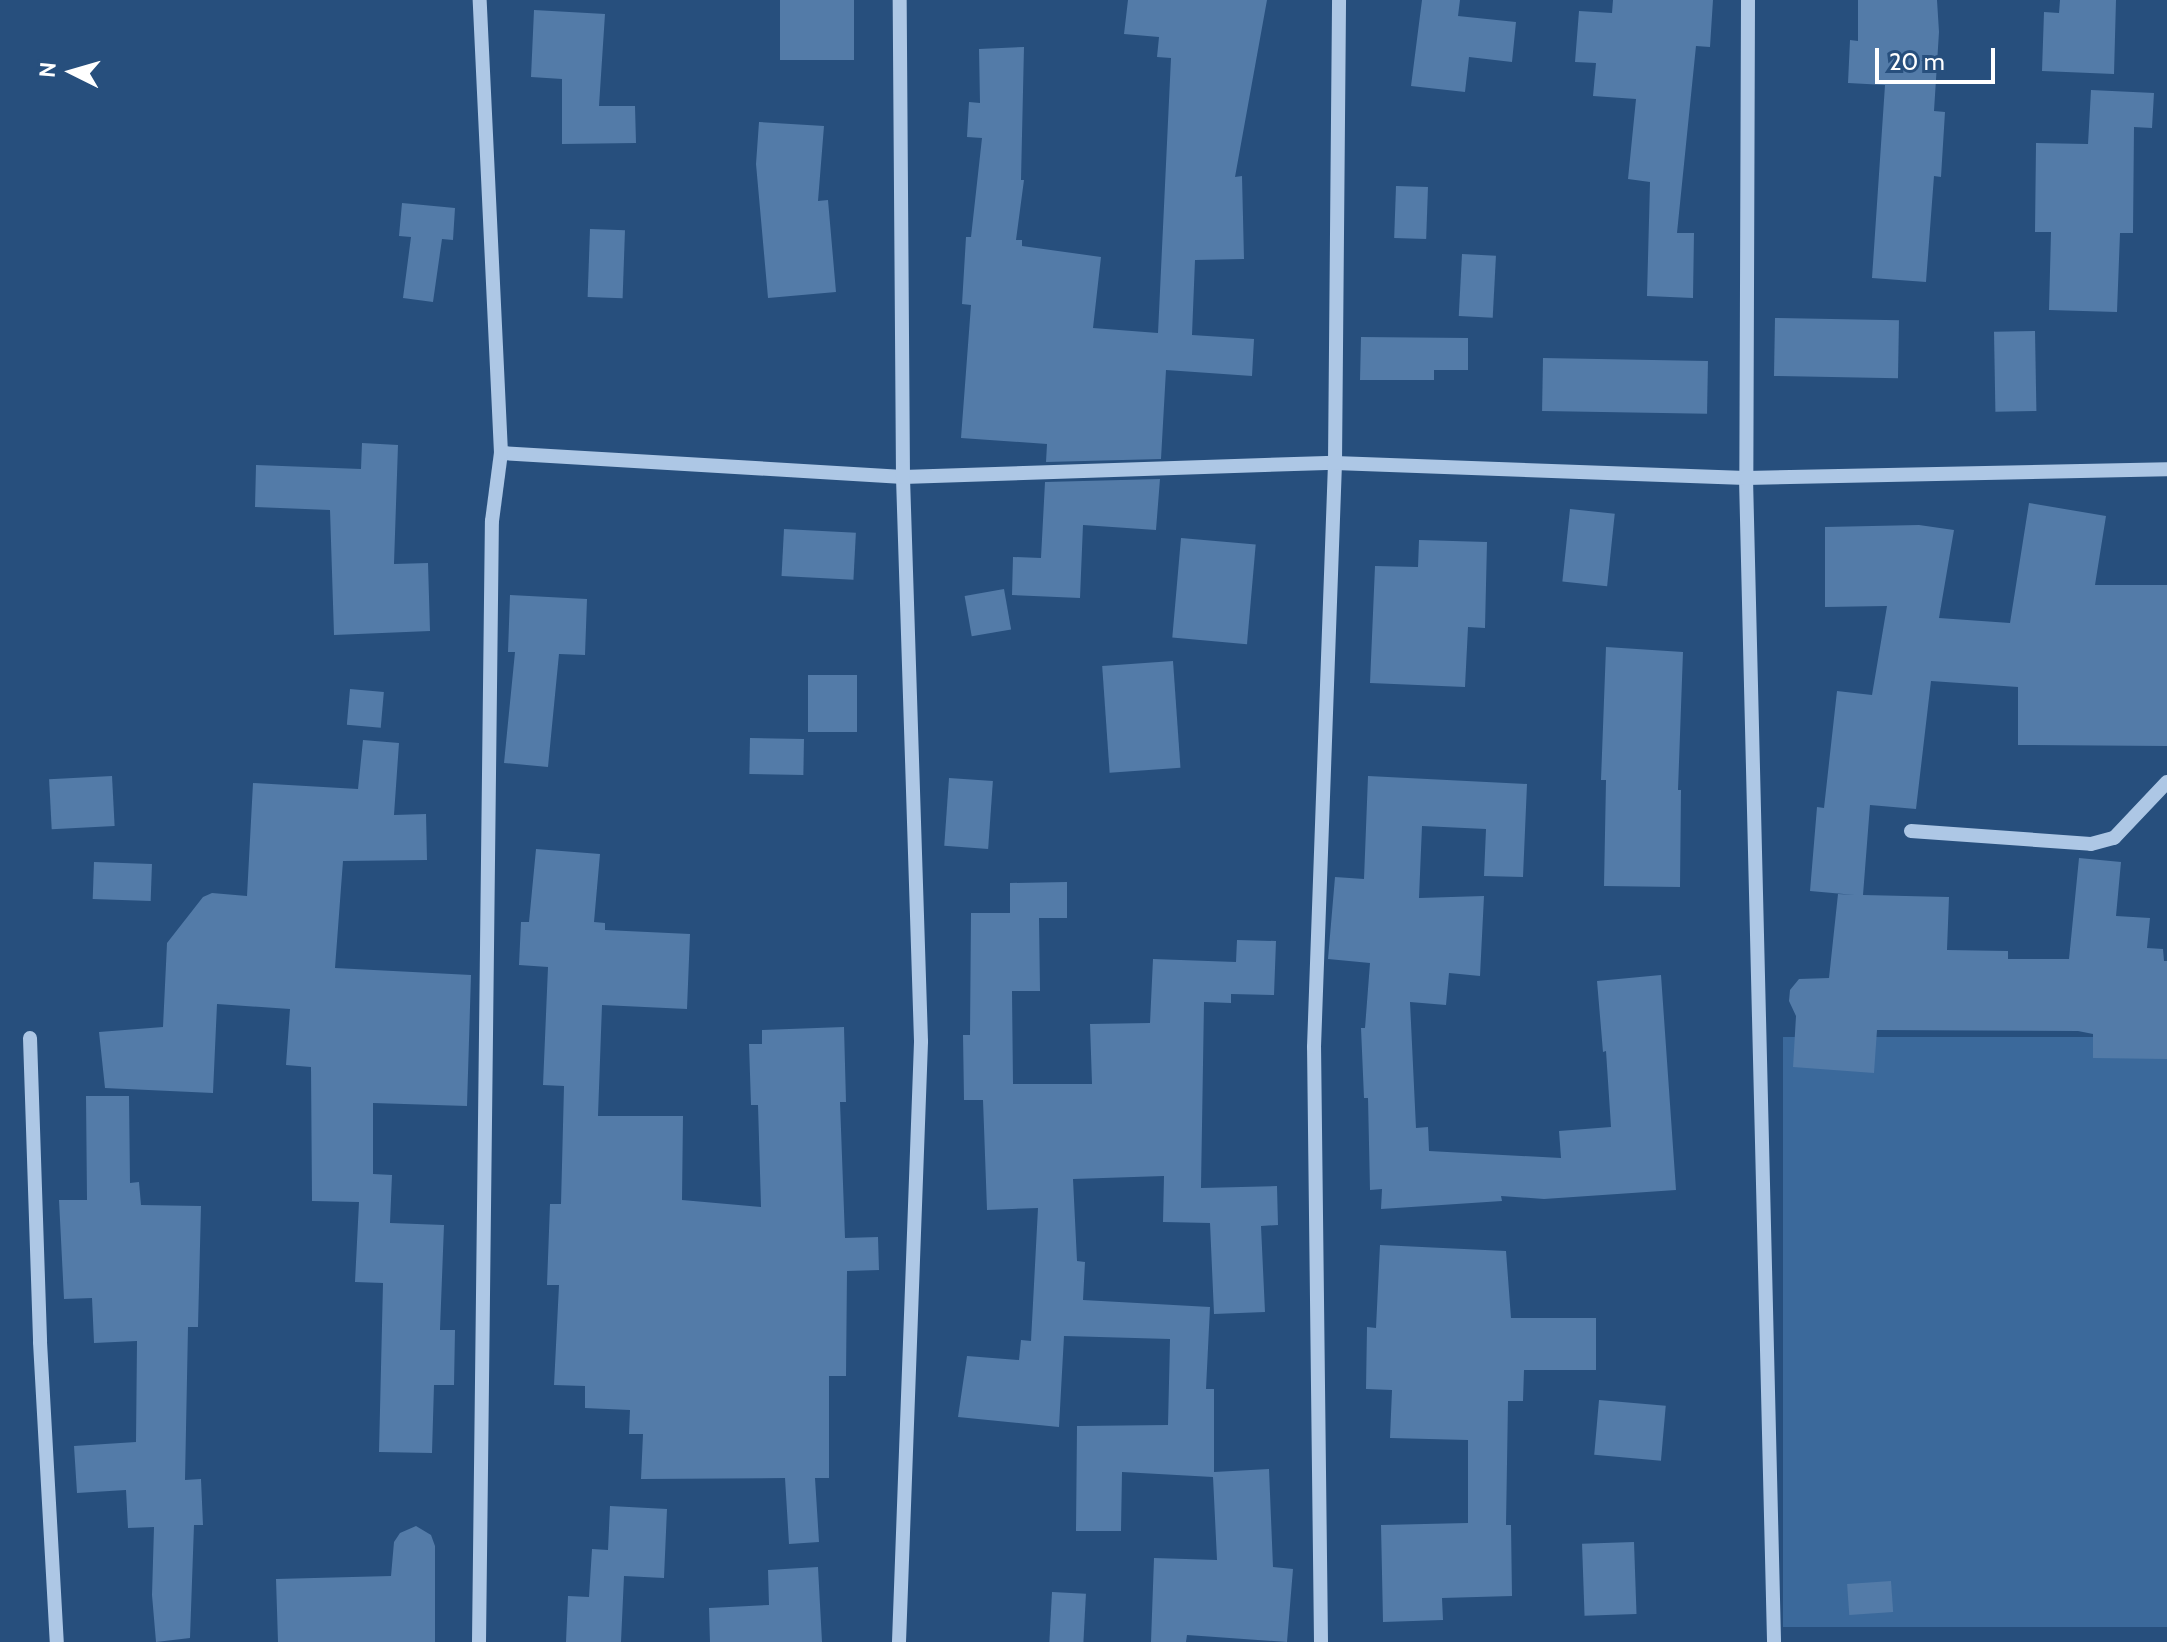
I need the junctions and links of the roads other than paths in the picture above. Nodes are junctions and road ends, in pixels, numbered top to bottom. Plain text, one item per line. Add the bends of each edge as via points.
1 (480, 0) edge
2 (900, 0) edge
3 (1339, 0) edge
4 (1748, 0) edge
5 (501, 453) junction
6 (1335, 463) junction
7 (2167, 469) edge
8 (903, 477) junction
9 (1746, 478) junction
10 (2167, 782) edge
11 (1911, 831) dead end
12 (30, 1038) dead end
13 (57, 1642) edge
14 (479, 1642) edge
15 (899, 1642) edge
16 (1321, 1642) edge
17 (1774, 1642) edge

1 - 5 street
2 - 8 street
3 - 6 street
4 - 9 street
5 - 8 street
5 - 14 street via 492,521
6 - 8 street
6 - 9 street
6 - 16 street via 1314,1047
7 - 9 street
8 - 15 street via 921,1041
9 - 17 street
10 - 11 street via 2114,838 2091,844
12 - 13 street

